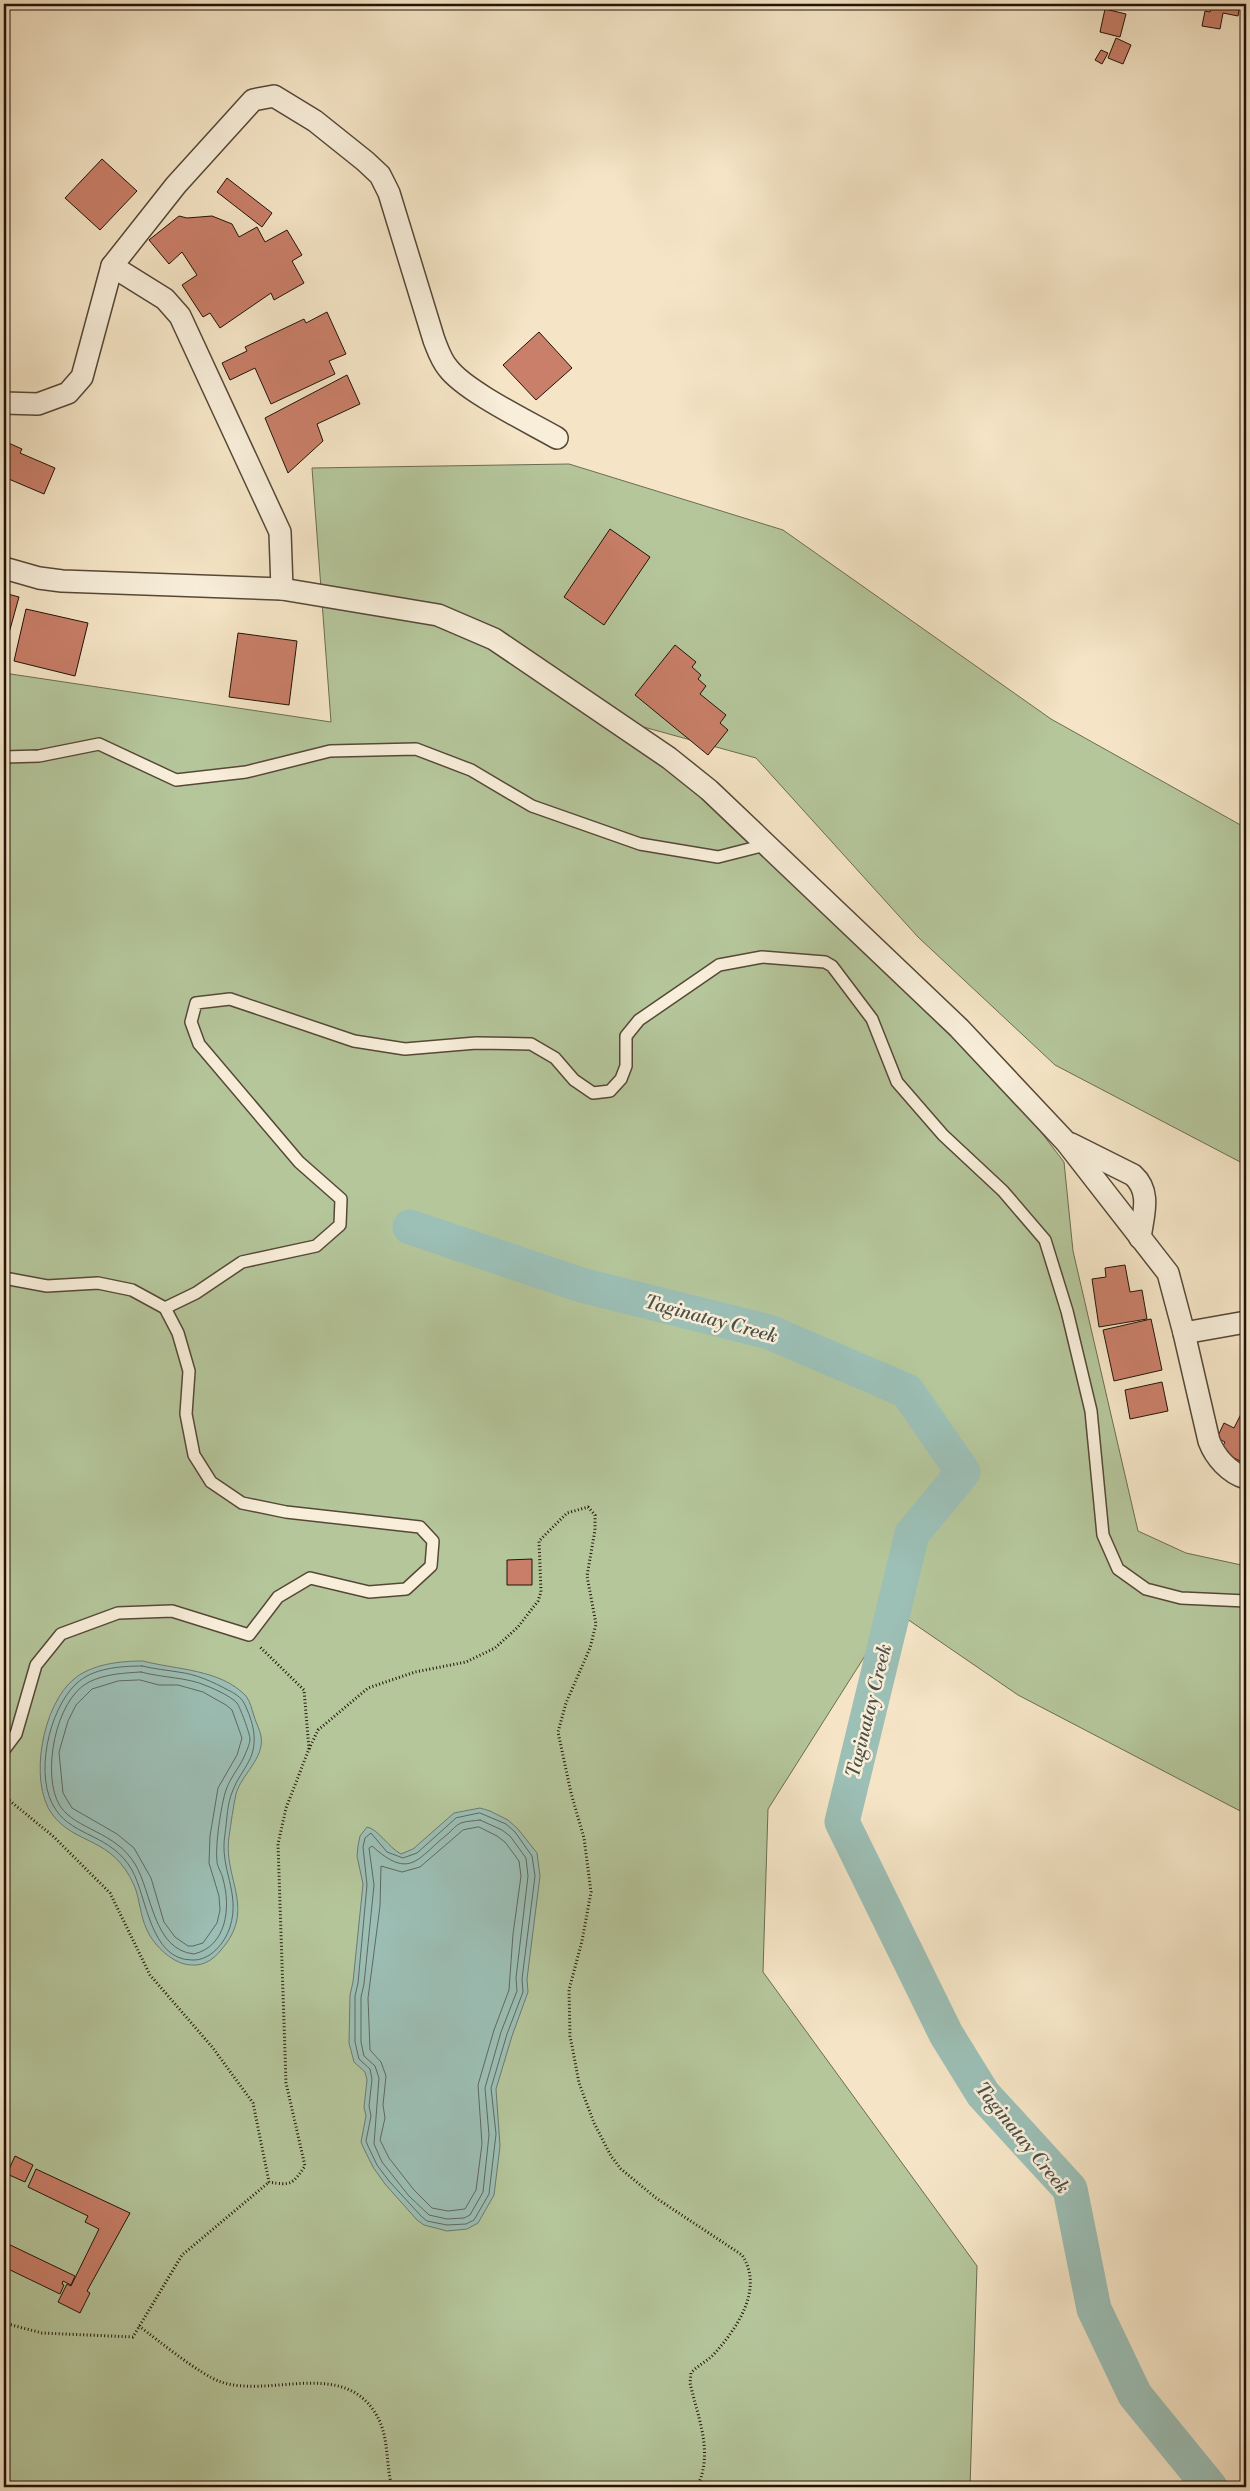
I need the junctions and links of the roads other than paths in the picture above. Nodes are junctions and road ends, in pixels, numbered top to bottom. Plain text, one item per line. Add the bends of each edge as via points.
1 (112, 266) junction
2 (4, 403) edge
3 (557, 438) dead end
4 (4, 568) edge
5 (282, 589) junction
6 (4, 757) edge
7 (765, 845) junction
8 (1066, 1142) junction
9 (1140, 1238) junction
10 (4, 1278) edge
11 (164, 1308) junction
12 (1246, 1322) edge
13 (1184, 1333) junction
14 (1246, 1478) edge
15 (1246, 1601) edge
16 (4, 1750) edge

1 - 2 street via 82,377 68,393 38,404
1 - 3 street via 176,185 253,100 274,96 315,121 380,176 434,340 448,369 470,387
1 - 5 street via 165,299 180,316 280,532
4 - 5 street via 62,581
5 - 7 street via 438,615 494,639 669,758 709,790
6 - 7 lane via 38,756 99,744 176,780 246,772 330,751 416,749 471,770 532,806 640,844 718,857
7 - 8 street via 959,1028
8 - 9 street
8 - 9 street via 1133,1175 1142,1183 1146,1194
9 - 13 street via 1168,1273
10 - 11 lane via 47,1286 98,1283 132,1290
11 - 15 lane via 196,1293 242,1262 316,1246 340,1225 341,1200 299,1162 199,1044 190,1022 196,1003 230,999 354,1041 405,1048 476,1043 531,1044 555,1058 574,1080 594,1093 610,1091 621,1080 626,1066 626,1036 639,1020 719,965 762,957 825,962 832,966 872,1019 897,1082 943,1135 1003,1191 1045,1240 1067,1311 1091,1411 1103,1535 1118,1569 1146,1589 1181,1598
11 - 16 lane via 178,1332 189,1371 186,1414 194,1455 211,1482 242,1503 286,1512 420,1527 433,1541 431,1566 406,1589 369,1592 310,1578 278,1597 249,1635 172,1611 118,1614 61,1634 36,1665 16,1734
12 - 13 street
13 - 14 street via 1211,1447 1224,1464

